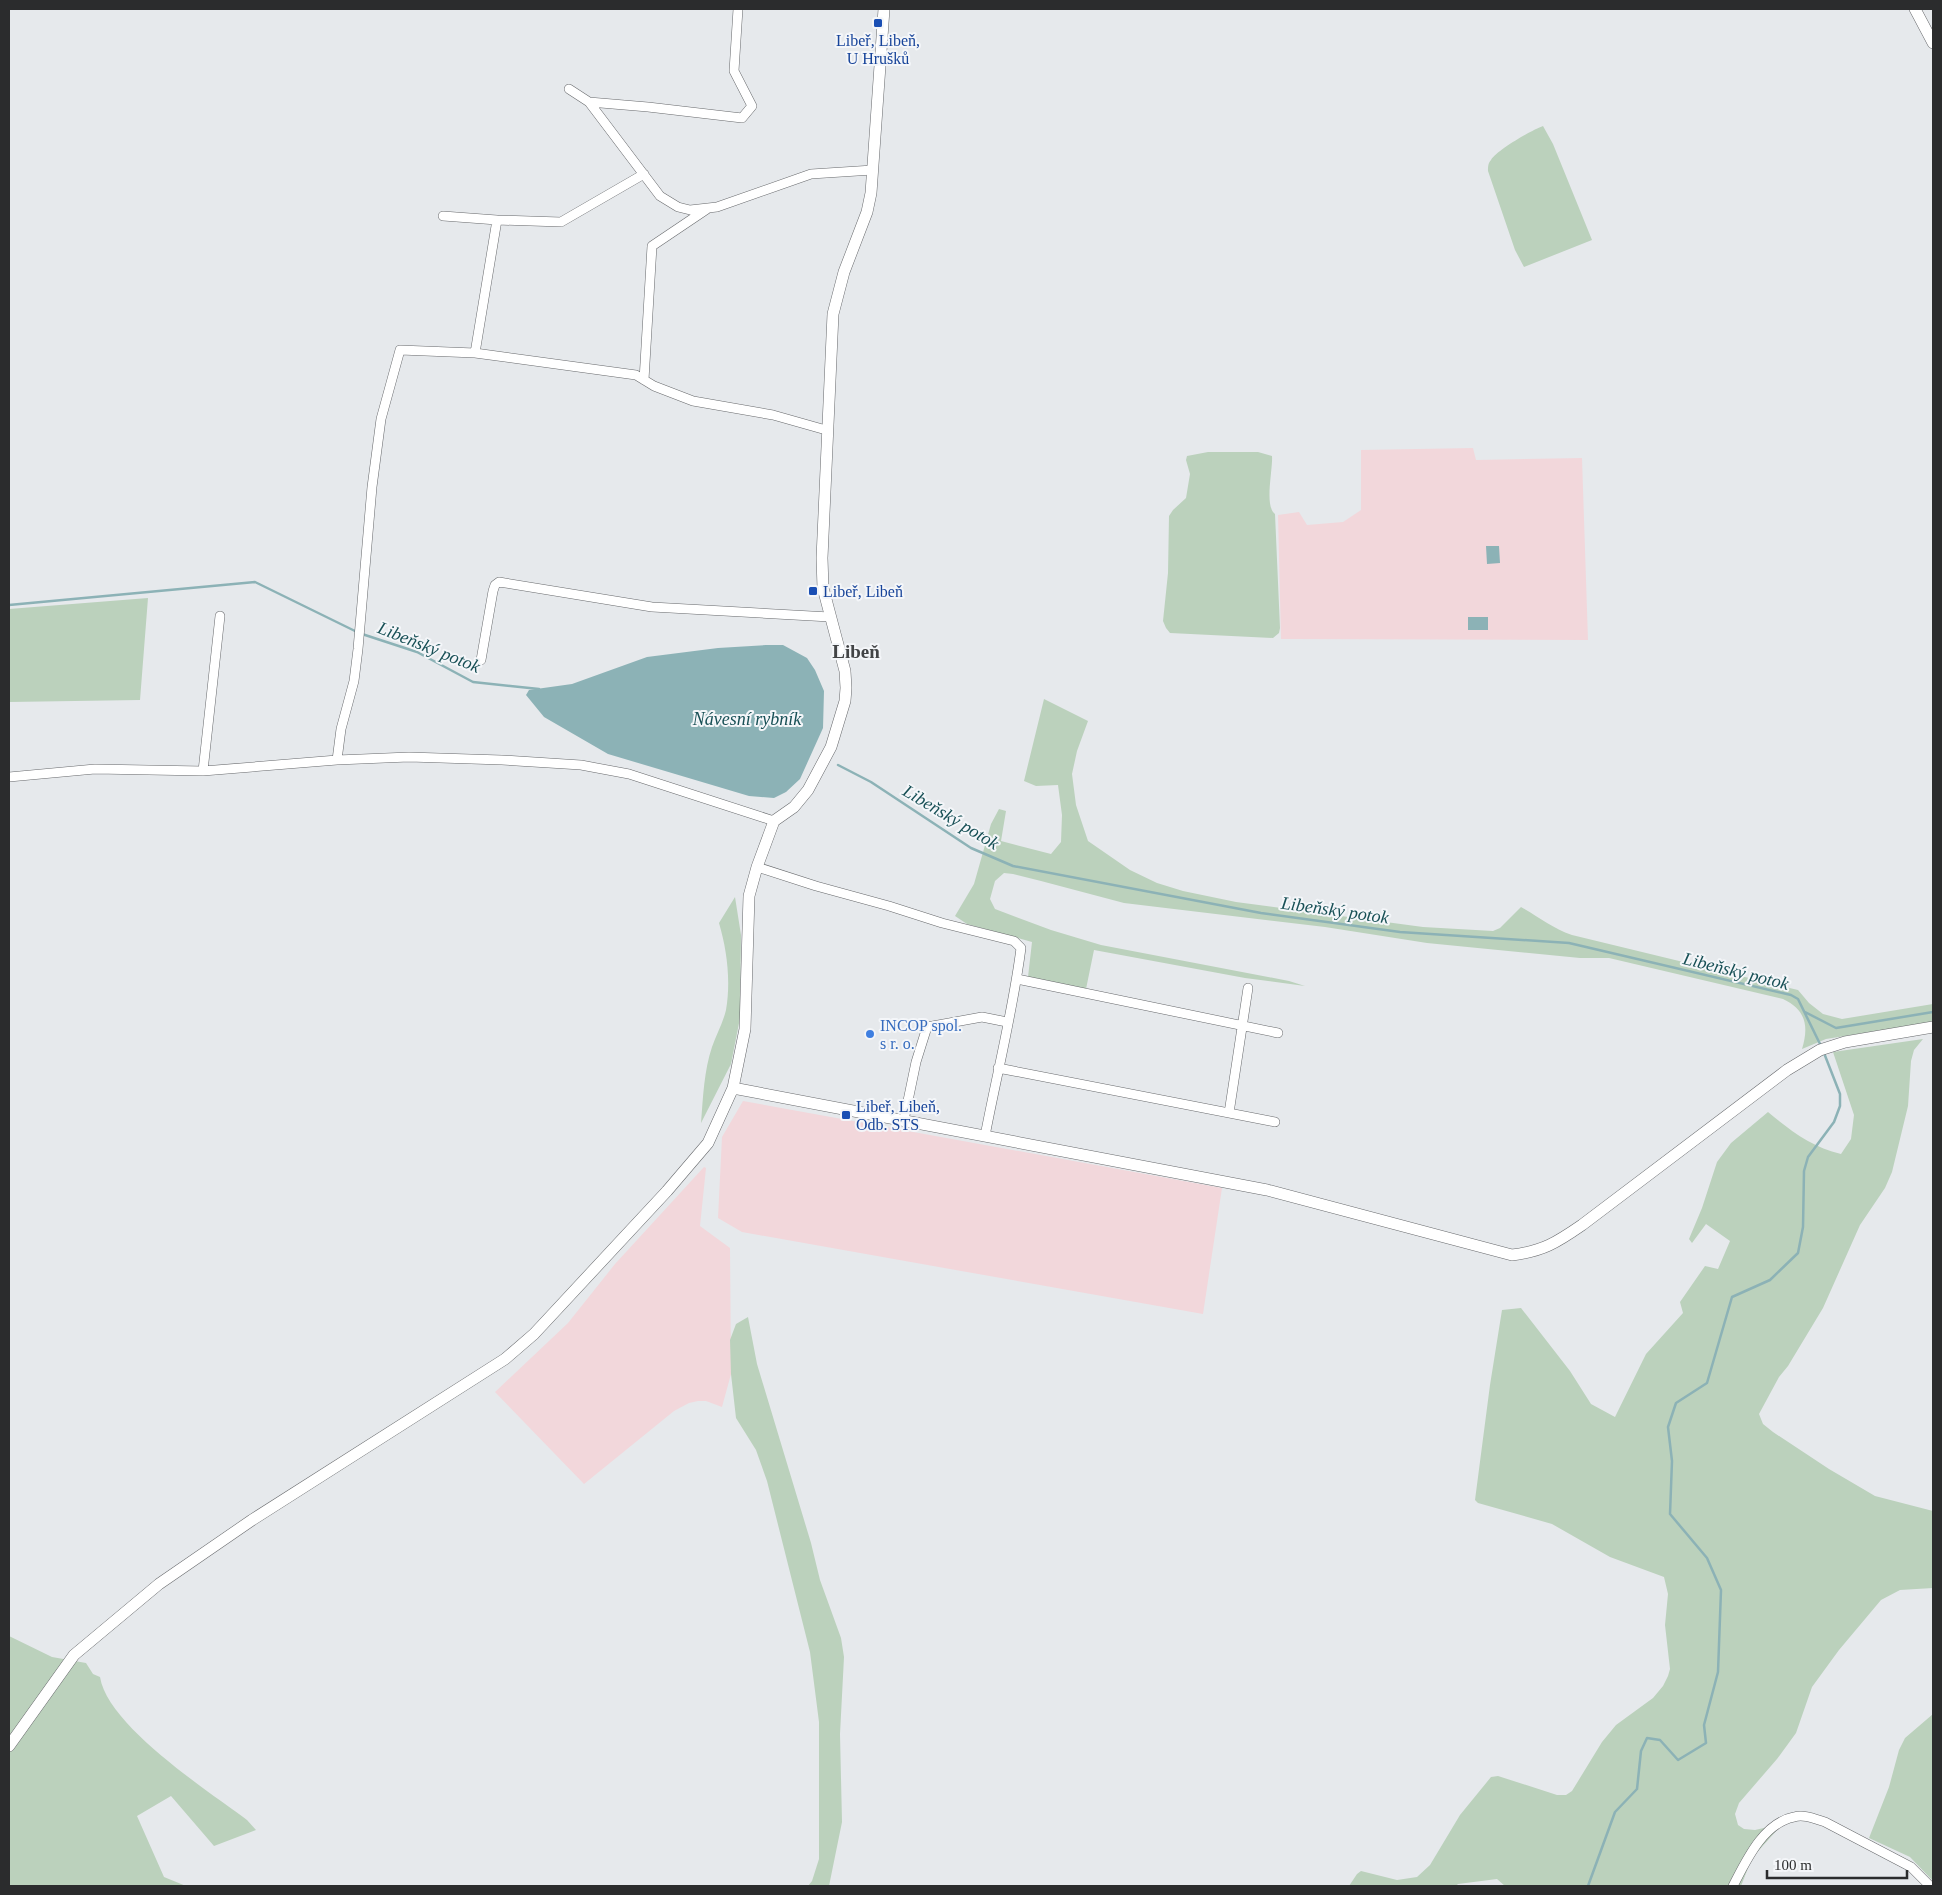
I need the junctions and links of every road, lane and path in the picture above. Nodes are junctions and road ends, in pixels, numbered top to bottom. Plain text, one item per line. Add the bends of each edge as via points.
1 (738, 9) edge
2 (884, 9) edge
3 (1915, 9) edge
4 (1933, 42) edge
5 (569, 88) dead end
6 (588, 102) junction
7 (873, 170) junction
8 (644, 174) junction
9 (710, 207) junction
10 (442, 216) dead end
11 (497, 220) junction
12 (475, 353) junction
13 (644, 380) junction
14 (826, 430) junction
15 (220, 616) dead end
16 (830, 617) junction
17 (481, 660) dead end
18 (337, 760) junction
19 (203, 771) junction
20 (9, 777) edge
21 (774, 821) junction
22 (757, 867) junction
23 (1017, 979) junction
24 (1248, 988) dead end
25 (1008, 1022) junction
26 (1242, 1025) junction
27 (1933, 1027) edge
28 (1278, 1033) dead end
29 (998, 1068) junction
30 (733, 1088) junction
31 (1229, 1113) junction
32 (904, 1120) junction
33 (1275, 1122) dead end
34 (985, 1136) junction
35 (9, 1746) edge
36 (1733, 1886) edge
37 (1930, 1886) edge

1 - 6 street via 734,71 752,106 742,118
2 - 7 street
3 - 4 street
5 - 6 street
6 - 8 street
7 - 9 street via 811,174
7 - 14 street via 867,212 832,314
8 - 9 street via 660,196 678,207 690,210
8 - 11 street via 561,222
9 - 13 street via 652,246
10 - 11 street
11 - 12 street
12 - 13 street via 636,375
12 - 18 street via 400,350 380,419 354,681 341,729
13 - 14 street via 693,401 773,415
14 - 16 street via 822,558 823,588
15 - 19 street
16 - 17 street via 652,607 499,582 493,591
16 - 21 street via 845,671 845,701 831,747 808,790 794,807
18 - 19 street
18 - 21 street via 409,757 581,765 629,774
19 - 20 street via 95,769
21 - 22 street
22 - 23 street via 942,923 1014,941 1021,948
22 - 30 street via 749,896 746,1029
23 - 25 street
23 - 26 street
24 - 26 street
25 - 29 street
25 - 32 street via 982,1017 927,1027
26 - 28 street
26 - 31 street
27 - 34 street via 1824,1048 1787,1070 1574,1231 1535,1252 1512,1255 1267,1190
29 - 31 street
29 - 34 street
30 - 32 street
30 - 35 street via 708,1143 534,1334 505,1359 252,1520 159,1584 74,1655
31 - 33 street
32 - 34 street
36 - 37 street via 1748,1856 1769,1830 1782,1820 1795,1816 1825,1822 1911,1867

